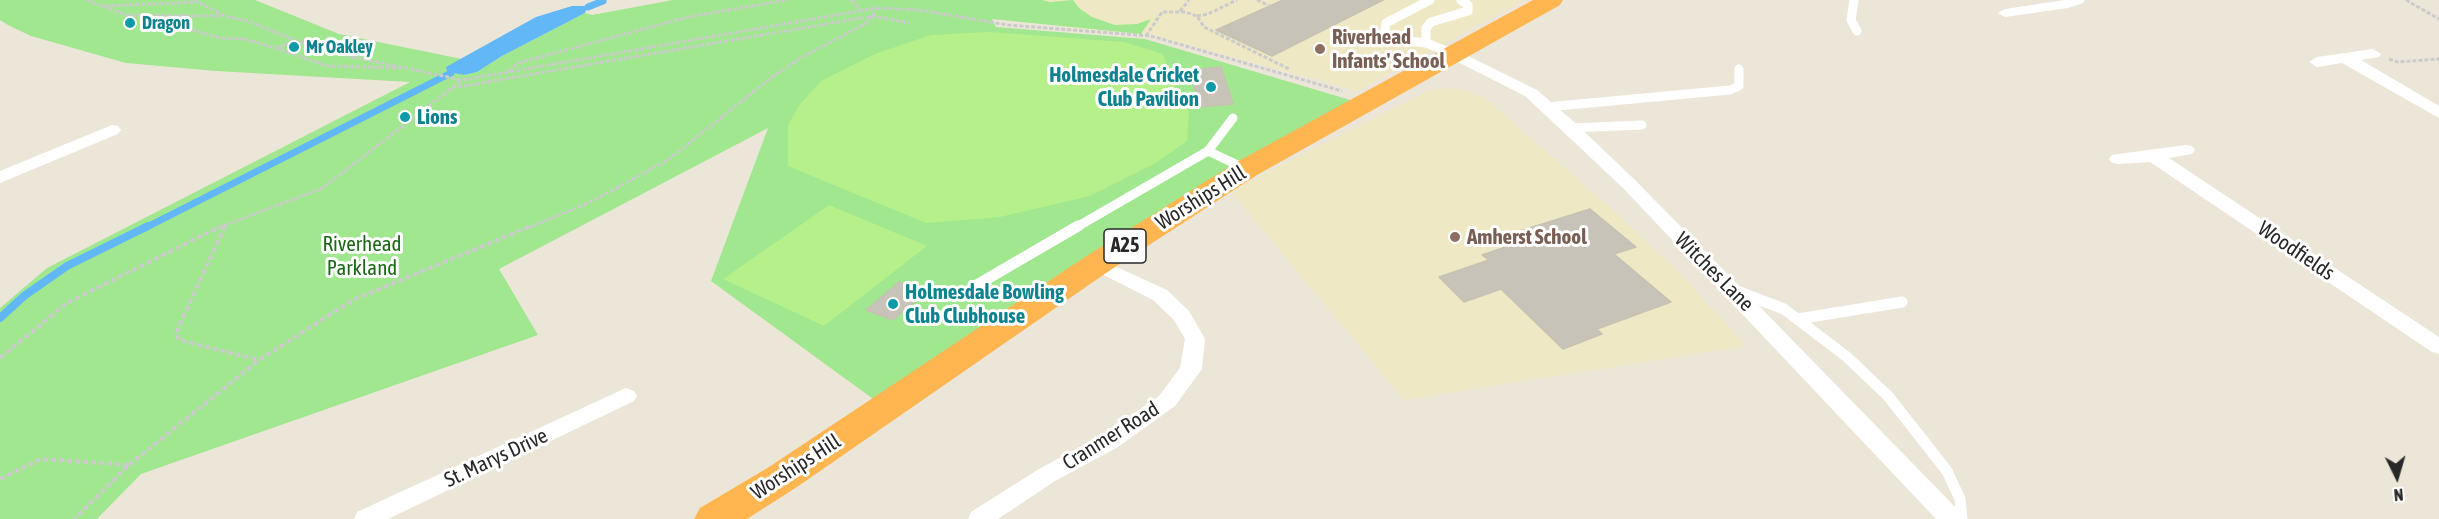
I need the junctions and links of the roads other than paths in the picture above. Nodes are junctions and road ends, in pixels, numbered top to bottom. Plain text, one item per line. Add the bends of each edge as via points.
1 (1430, 0) edge
2 (1551, 0) edge
3 (1854, 0) edge
4 (2078, 0) edge
5 (1469, 2) edge
6 (2006, 13) dead end
7 (1857, 31) dead end
8 (1440, 49) junction
9 (2373, 54) road end
10 (2345, 58) junction
11 (2317, 62) dead end
12 (1739, 69) dead end
13 (1547, 107) junction
14 (2439, 113) edge
15 (1233, 118) dead end
16 (1642, 125) dead end
17 (1571, 128) junction
18 (112, 130) dead end
19 (2186, 150) dead end
20 (1208, 151) junction
21 (2154, 156) junction
22 (2118, 159) dead end
23 (1246, 169) junction
24 (0, 178) edge
25 (1097, 264) junction
26 (975, 286) dead end
27 (1728, 288) junction
28 (1902, 302) dead end
29 (1798, 319) junction
30 (2439, 347) edge
31 (626, 396) dead end
32 (366, 519) edge
33 (715, 519) edge
34 (980, 519) edge
35 (1951, 519) edge
36 (1962, 519) edge

1 - 8 lane via 1386,23 1384,31 1399,40
2 - 8 highway, Worships Hill / A25
3 - 7 lane via 1851,20
4 - 6 street
5 - 8 lane via 1468,11 1431,22 1426,28
8 - 13 street, Witches Lane via 1531,93
8 - 23 highway, Worships Hill / A25 via 1411,76
9 - 10 street
10 - 11 street
10 - 14 street
12 - 13 lane via 1739,86 1730,90
13 - 17 street, Witches Lane
15 - 20 lane
16 - 17 lane
17 - 27 street, Witches Lane
18 - 24 street
19 - 21 street
20 - 23 lane
20 - 26 lane
21 - 22 street
21 - 30 street, Woodfields
23 - 25 highway, Worships Hill / A25
25 - 33 highway, Worships Hill / A25
25 - 34 street, Cranmer Road via 1160,295 1182,316 1195,339 1191,369 1167,401 1120,435 1047,475
27 - 29 lane via 1784,309
27 - 35 street, Witches Lane
28 - 29 lane
29 - 36 lane via 1888,396 1947,471 1960,499
31 - 32 street, St. Marys Drive

